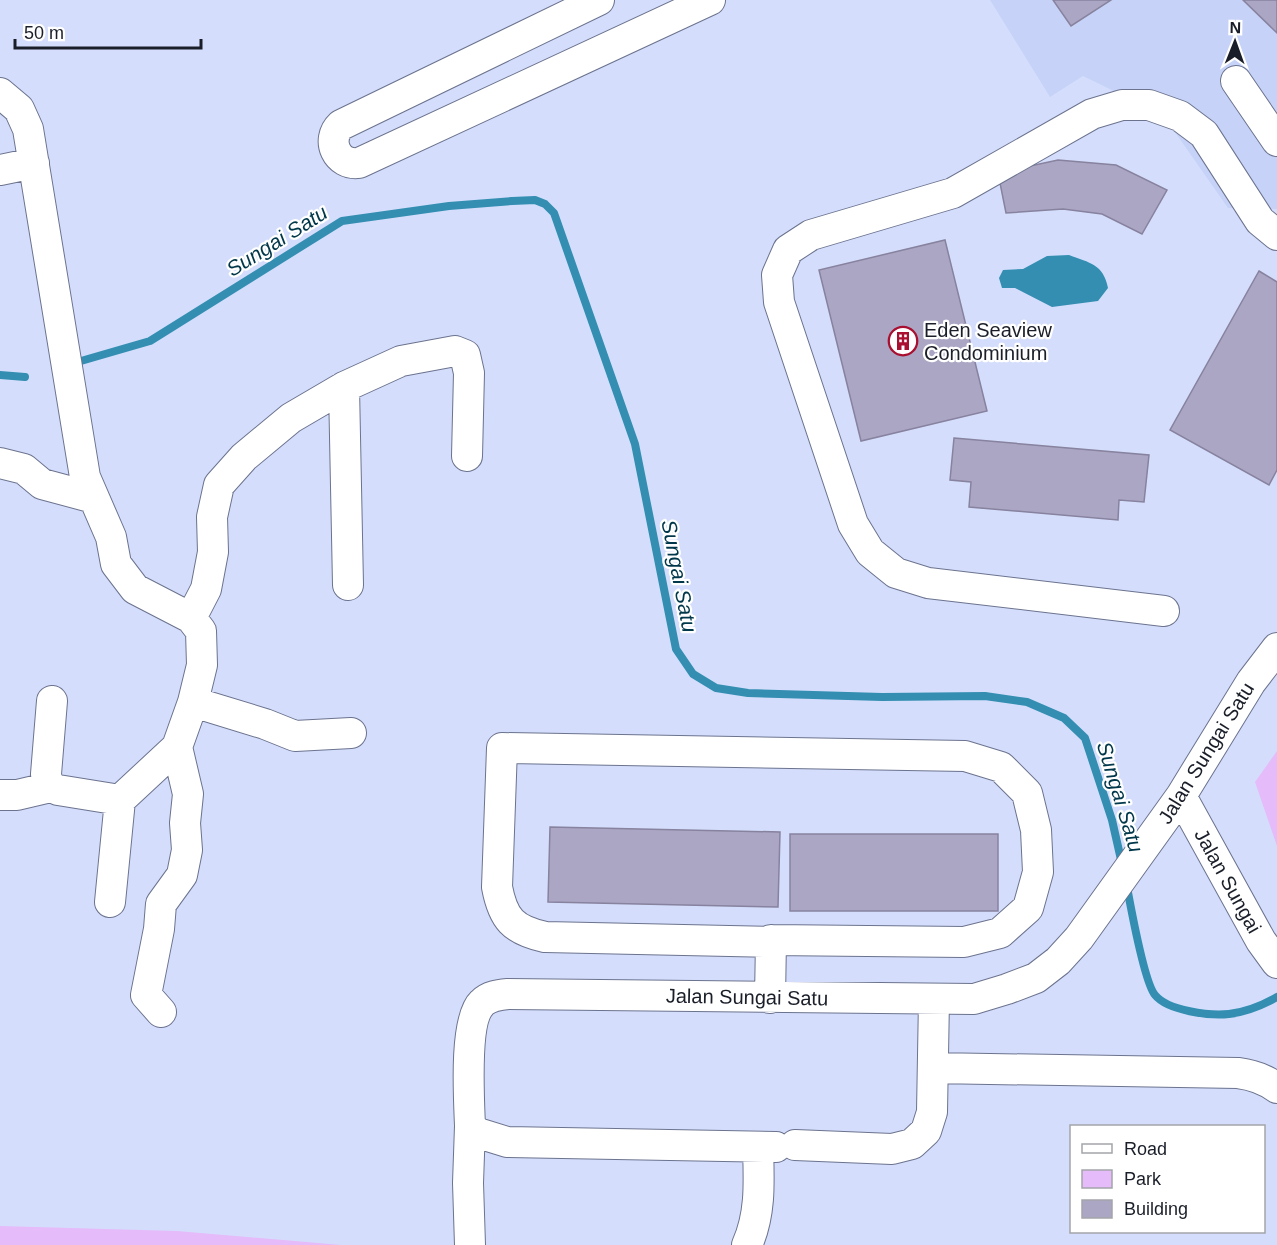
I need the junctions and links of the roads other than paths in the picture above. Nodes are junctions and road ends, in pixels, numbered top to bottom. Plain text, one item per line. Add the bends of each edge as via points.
1 (599, 0) edge
2 (710, 0) edge
3 (1236, 81) dead end
4 (0, 93) edge
5 (1277, 141) edge
6 (34, 164) junction
7 (0, 170) edge
8 (1277, 235) edge
9 (344, 387) junction
10 (467, 456) dead end
11 (0, 463) edge
12 (94, 498) junction
13 (348, 585) dead end
14 (1164, 611) dead end
15 (191, 618) junction
16 (1277, 648) edge
17 (52, 701) dead end
18 (193, 702) junction
19 (351, 733) dead end
20 (177, 747) junction
21 (51, 787) junction
22 (0, 795) edge
23 (1181, 796) junction
24 (120, 800) junction
25 (110, 902) dead end
26 (771, 940) junction
27 (1269, 952) edge
28 (770, 998) junction
29 (934, 999) junction
30 (161, 1012) dead end
31 (933, 1068) junction
32 (1277, 1088) edge
33 (471, 1126) junction
34 (776, 1147) junction
35 (470, 1245) edge
36 (747, 1245) edge

1 - 2 street via 342,125 333,137 339,156 352,164 359,163
3 - 5 street
4 - 6 street via 19,109 28,129
6 - 7 street
6 - 12 street via 84,477
8 - 14 street via 1260,221 1204,134 1180,116 1149,105 1122,105 1092,114 953,193 811,236 788,250 777,275 779,302 853,524 870,552 896,573 928,583
9 - 10 street via 401,361 455,351 465,355 469,373
9 - 13 street
9 - 15 street via 291,418 244,457 219,484 206,589
11 - 12 street via 24,469 42,484
12 - 15 street via 111,537 116,564 135,589
15 - 18 street via 201,631 202,665
16 - 23 street, Jalan Sungai Satu via 1251,682
17 - 21 street via 46,774
18 - 19 street via 295,736
18 - 20 street
20 - 24 street
20 - 30 street via 188,794 187,850 182,875 161,904 146,995
21 - 22 street
21 - 24 street
23 - 27 street, Jalan Sungai
23 - 29 street, Jalan Sungai Satu via 1079,938 1058,961 1036,978 1007,989 974,999
24 - 25 street
26 - 26 street via 545,937 526,933 510,922 500,906 497,887 502,748 965,756 1001,767 1027,793 1036,830 1038,872 1028,908 1000,933 964,942
26 - 28 street
28 - 29 street, Jalan Sungai Satu
28 - 33 street, Jalan Sungai Satu via 508,993 494,996 482,1003 471,1029
29 - 31 street
31 - 32 street via 1238,1072 1266,1080
31 - 34 street via 932,1112 926,1131 912,1144 892,1149
33 - 34 street via 478,1133 507,1142
33 - 35 street, Jalan Sungai Satu
34 - 36 street via 759,1182 756,1220

